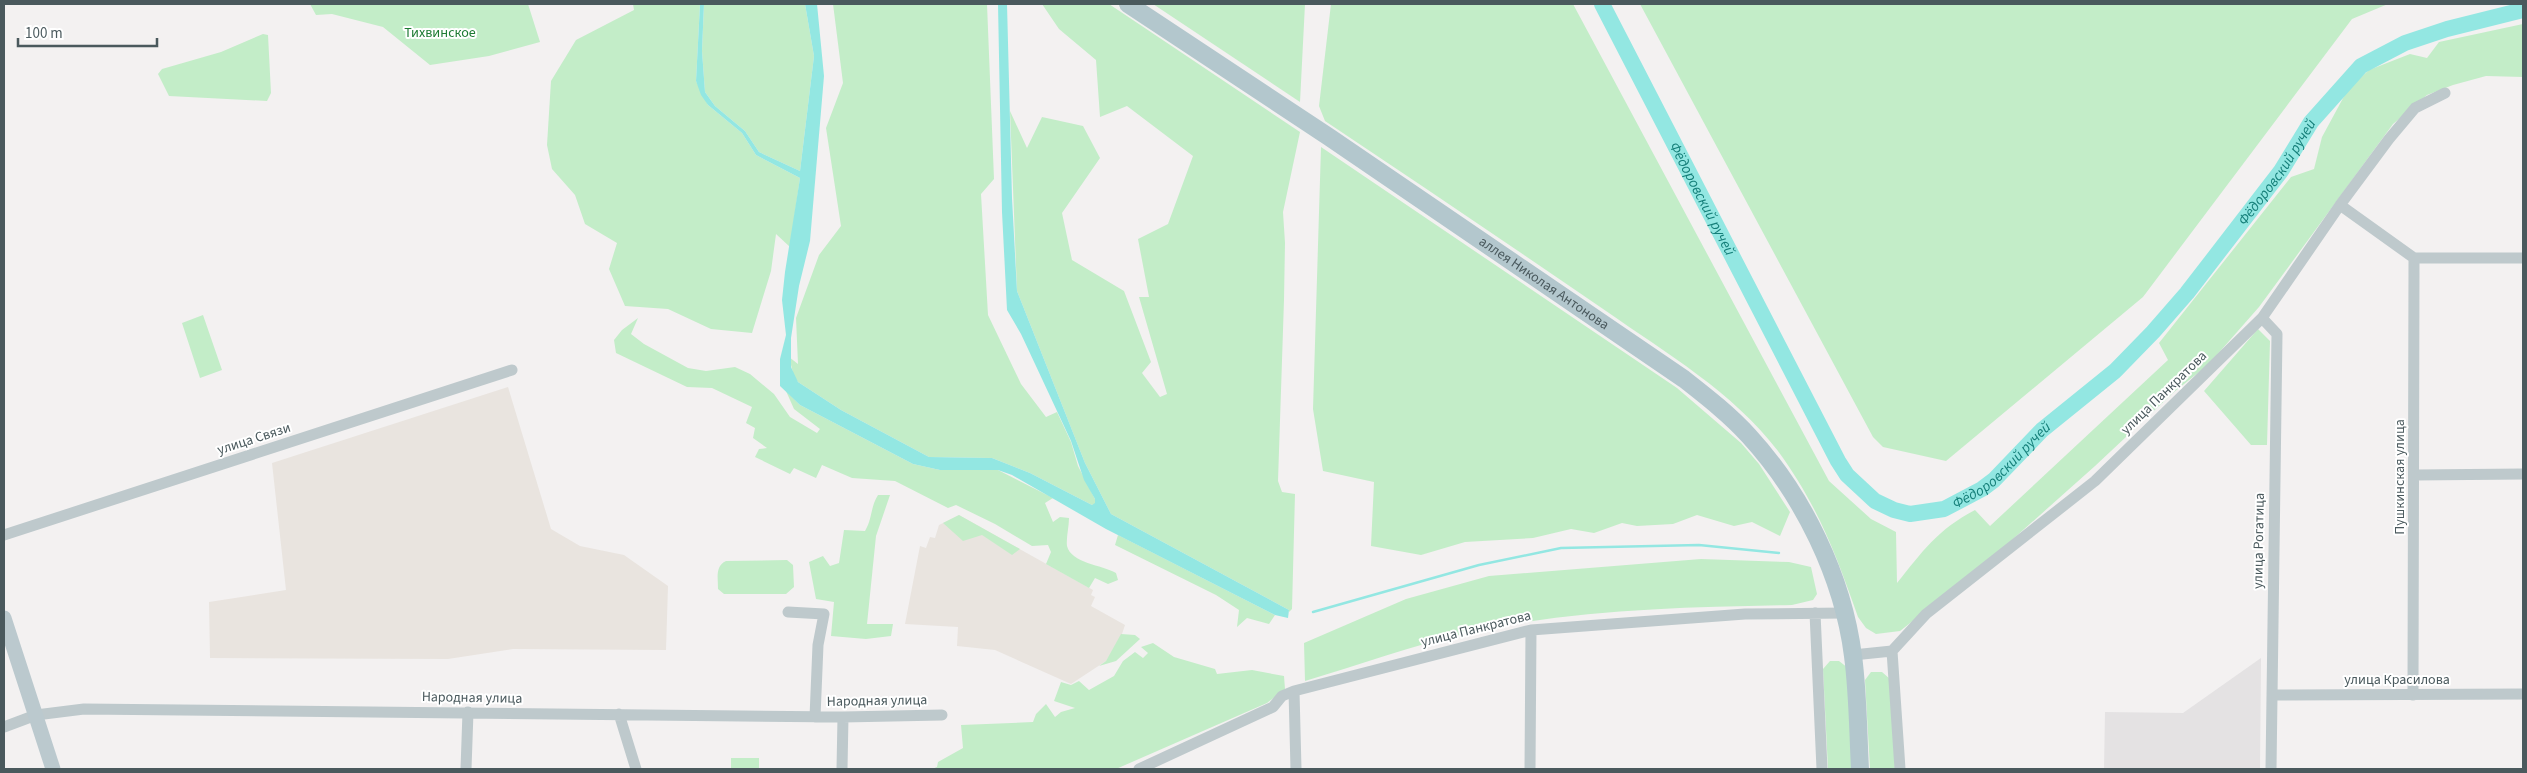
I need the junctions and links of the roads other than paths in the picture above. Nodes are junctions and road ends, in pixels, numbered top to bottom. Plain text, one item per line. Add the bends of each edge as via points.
1 (1128, 4) edge
2 (2445, 93) dead end
3 (2340, 205) junction
4 (2414, 258) junction
5 (2523, 258) edge
6 (2262, 318) junction
7 (512, 370) dead end
8 (2523, 474) edge
9 (2415, 475) junction
10 (4, 535) edge
11 (788, 612) dead end
12 (1844, 612) junction
13 (1815, 613) junction
14 (4, 618) edge
15 (1531, 630) junction
16 (1892, 651) junction
17 (1853, 655) junction
18 (1294, 691) junction
19 (2523, 694) edge
20 (2272, 695) junction
21 (2413, 695) junction
22 (468, 712) junction
23 (619, 714) junction
24 (36, 715) junction
25 (942, 715) dead end
26 (815, 717) junction
27 (843, 717) junction
28 (4, 727) edge
29 (53, 769) edge
30 (466, 769) edge
31 (636, 769) edge
32 (842, 769) edge
33 (1140, 769) edge
34 (1296, 769) edge
35 (1530, 769) edge
36 (1822, 769) edge
37 (1860, 769) edge
38 (1900, 769) edge
39 (2271, 769) edge

1 - 12 main road, аллея Николая Антонова via 1329,137 1708,398 1749,436 1783,479 1813,530
2 - 3 street, улица Панкратова via 2415,108
3 - 4 street
3 - 6 street, улица Панкратова
4 - 5 street
4 - 9 street, Пушкинская улица
6 - 16 street, улица Панкратова via 2095,481 1926,614
6 - 20 street, улица Рогатица via 2277,334
7 - 10 street, улица Связи
8 - 9 street
9 - 21 street, Пушкинская улица
11 - 26 street via 824,614 818,645
12 - 13 street, улица Панкратова
12 - 17 main road, аллея Николая Антонова
13 - 15 street, улица Панкратова via 1744,614
13 - 36 street
14 - 24 main road
15 - 18 street, улица Панкратова
15 - 35 street
16 - 17 street
16 - 38 street
17 - 37 main road, аллея Николая Антонова
18 - 33 street, улица Панкратова via 1282,696 1273,707
18 - 34 street
19 - 21 street, улица Красилова
20 - 21 street, улица Красилова
20 - 39 street, улица Рогатица
22 - 23 street, Народная улица
22 - 24 street, Народная улица via 102,708
22 - 30 street
23 - 26 street, Народная улица
23 - 31 street
24 - 28 street, Народная улица
24 - 29 main road
25 - 27 street, Народная улица
26 - 27 street, Народная улица
27 - 32 street

